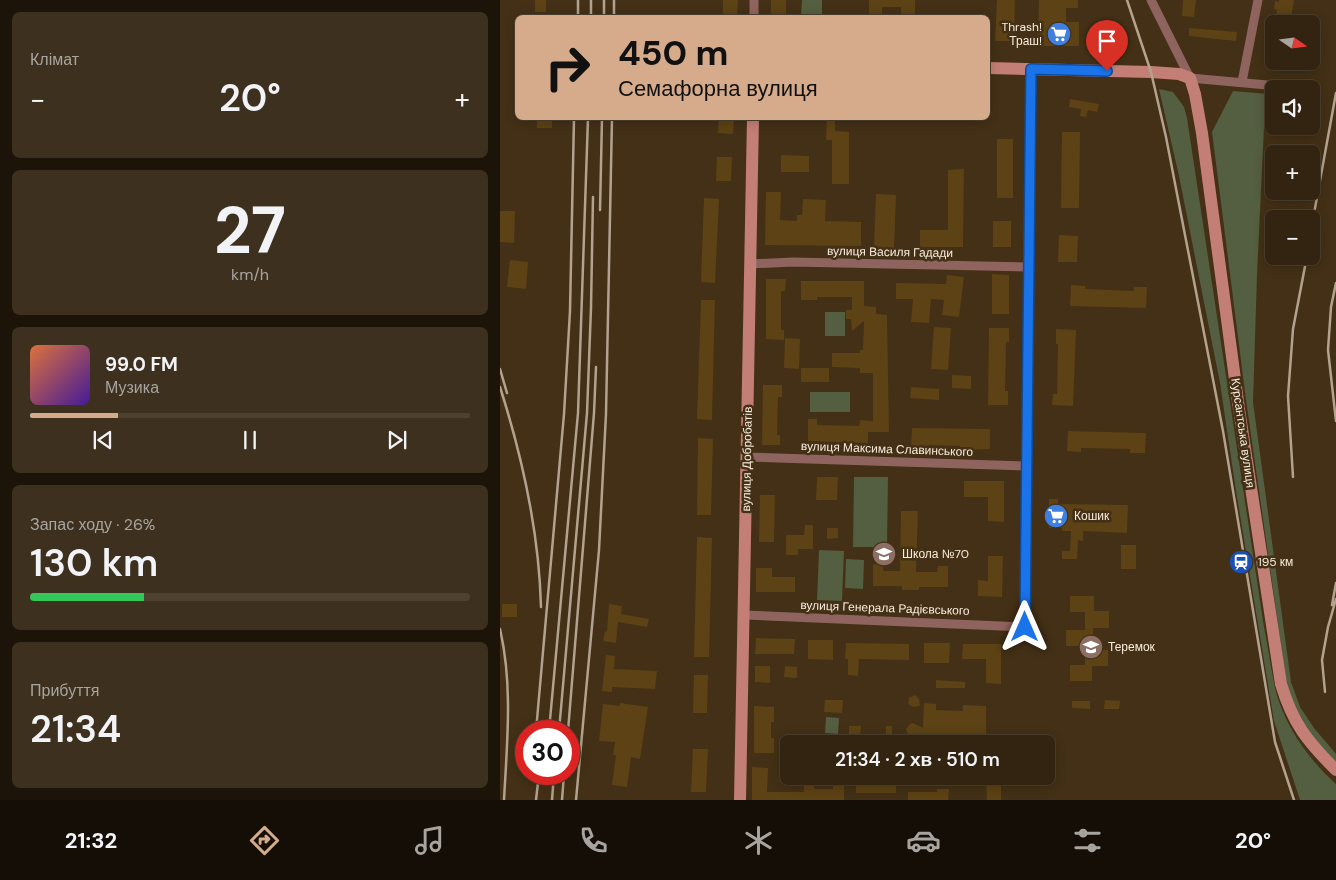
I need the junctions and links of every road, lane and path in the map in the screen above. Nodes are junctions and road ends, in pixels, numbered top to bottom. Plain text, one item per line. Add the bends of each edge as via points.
1 (754, 0) edge
2 (1151, 0) edge
3 (1258, 0) edge
4 (754, 15) edge
5 (990, 68) edge
6 (1031, 69) junction
7 (1190, 78) junction
8 (1242, 82) junction
9 (1265, 85) edge
10 (753, 120) edge
11 (750, 264) junction
12 (1030, 267) junction
13 (746, 457) junction
14 (1026, 466) junction
15 (744, 615) junction
16 (1336, 770) edge
17 (740, 800) edge

1 - 4 street
2 - 7 street
3 - 8 street
5 - 6 street
6 - 7 street via 1151,72
6 - 12 street
7 - 8 street
7 - 16 street, Курсантська вулиця via 1202,133 1239,409 1281,684 1299,728
8 - 9 street
10 - 11 street, вулиця Добробатів
11 - 12 street, вулиця Василя Гадади
11 - 13 street, вулиця Добробатів
12 - 14 street
13 - 14 street, вулиця Максима Славинського
13 - 15 street, вулиця Добробатів
14 - 15 street, вулиця Генерала Радієвського via 1025,627
15 - 17 street, вулиця Добробатів

